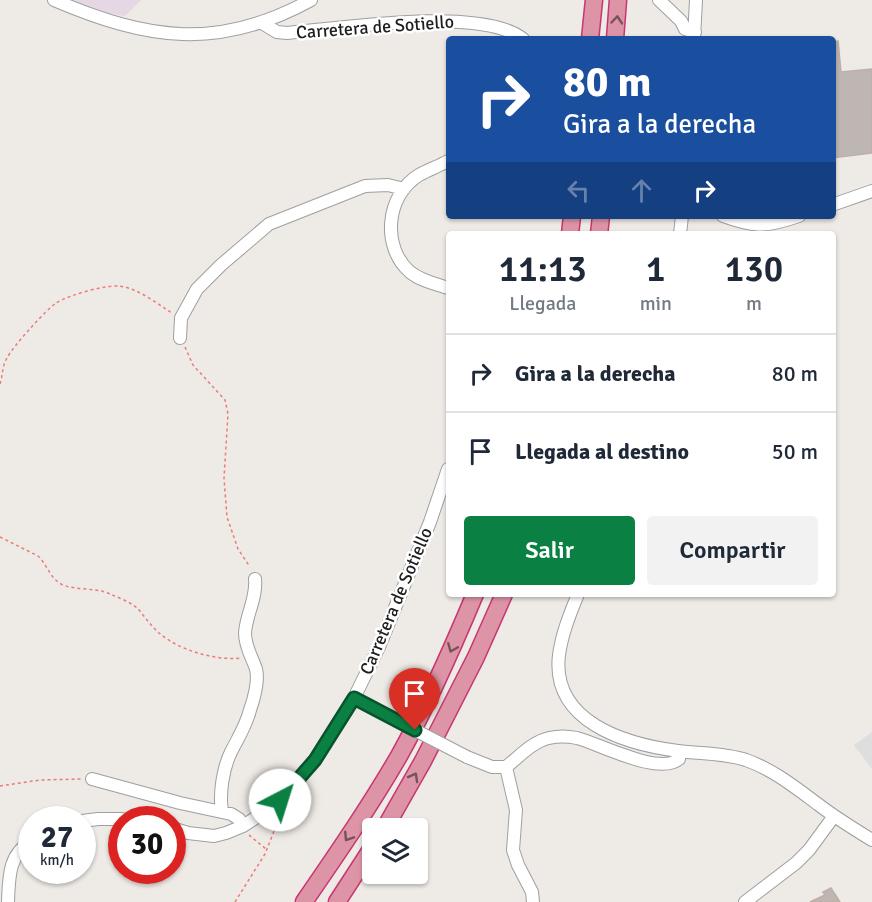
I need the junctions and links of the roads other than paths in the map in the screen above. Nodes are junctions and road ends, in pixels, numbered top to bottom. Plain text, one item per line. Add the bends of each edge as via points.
1 (54, 0) edge
2 (311, 0) edge
3 (594, 0) edge
4 (618, 0) edge
5 (659, 0) edge
6 (696, 0) edge
7 (262, 23) junction
8 (695, 35) edge
9 (518, 36) edge
10 (590, 36) edge
11 (615, 36) edge
12 (446, 162) edge
13 (404, 189) junction
14 (872, 191) edge
15 (836, 204) edge
16 (732, 219) edge
17 (790, 219) edge
18 (446, 287) edge
19 (180, 338) road end
20 (446, 475) edge
21 (255, 579) road end
22 (474, 597) edge
23 (503, 597) edge
24 (577, 597) edge
25 (354, 698) junction
26 (679, 751) junction
27 (506, 767) junction
28 (92, 779) road end
29 (222, 811) junction
30 (834, 816) junction
31 (391, 818) edge
32 (243, 826) junction
33 (186, 832) edge
34 (872, 840) edge
35 (18, 854) edge
36 (362, 865) edge
37 (341, 898) edge
38 (8, 902) edge
39 (304, 902) edge
40 (533, 902) edge
41 (745, 902) edge

1 - 7 street via 96,18 172,34 203,34
2 - 7 street
3 - 10 highway
11 -> 4 highway
5 - 8 street
6 - 8 street
7 - 9 street, Carretera de Sotiello via 287,33 448,20 503,28
12 - 13 street via 418,176
13 - 18 street via 391,220 393,248 411,272
13 - 19 street via 365,186 269,224 197,289 181,318
14 - 15 street
16 - 17 street via 772,225
20 - 25 street, Carretera de Sotiello via 379,647
21 - 29 street via 245,637 257,671 255,687 250,711 227,763 220,801
22 -> 39 highway via 400,754
31 -> 23 highway via 476,657
24 - 26 street via 563,631 559,656 564,693 576,711 594,726 651,747
25 - 27 street, bridge via 467,757 492,767
25 - 32 street, Carretera de Sotiello via 315,760 280,800
26 - 27 street via 680,759 676,762 645,762 564,736 531,746
26 - 30 street via 735,757 762,767
27 - 40 street via 516,810 513,850
28 - 29 street
29 - 32 street via 239,819
30 - 34 street
30 - 41 street via 796,863
32 - 33 street, Carretera de Sotiello via 214,836
35 - 38 street via 11,865
36 - 37 highway

